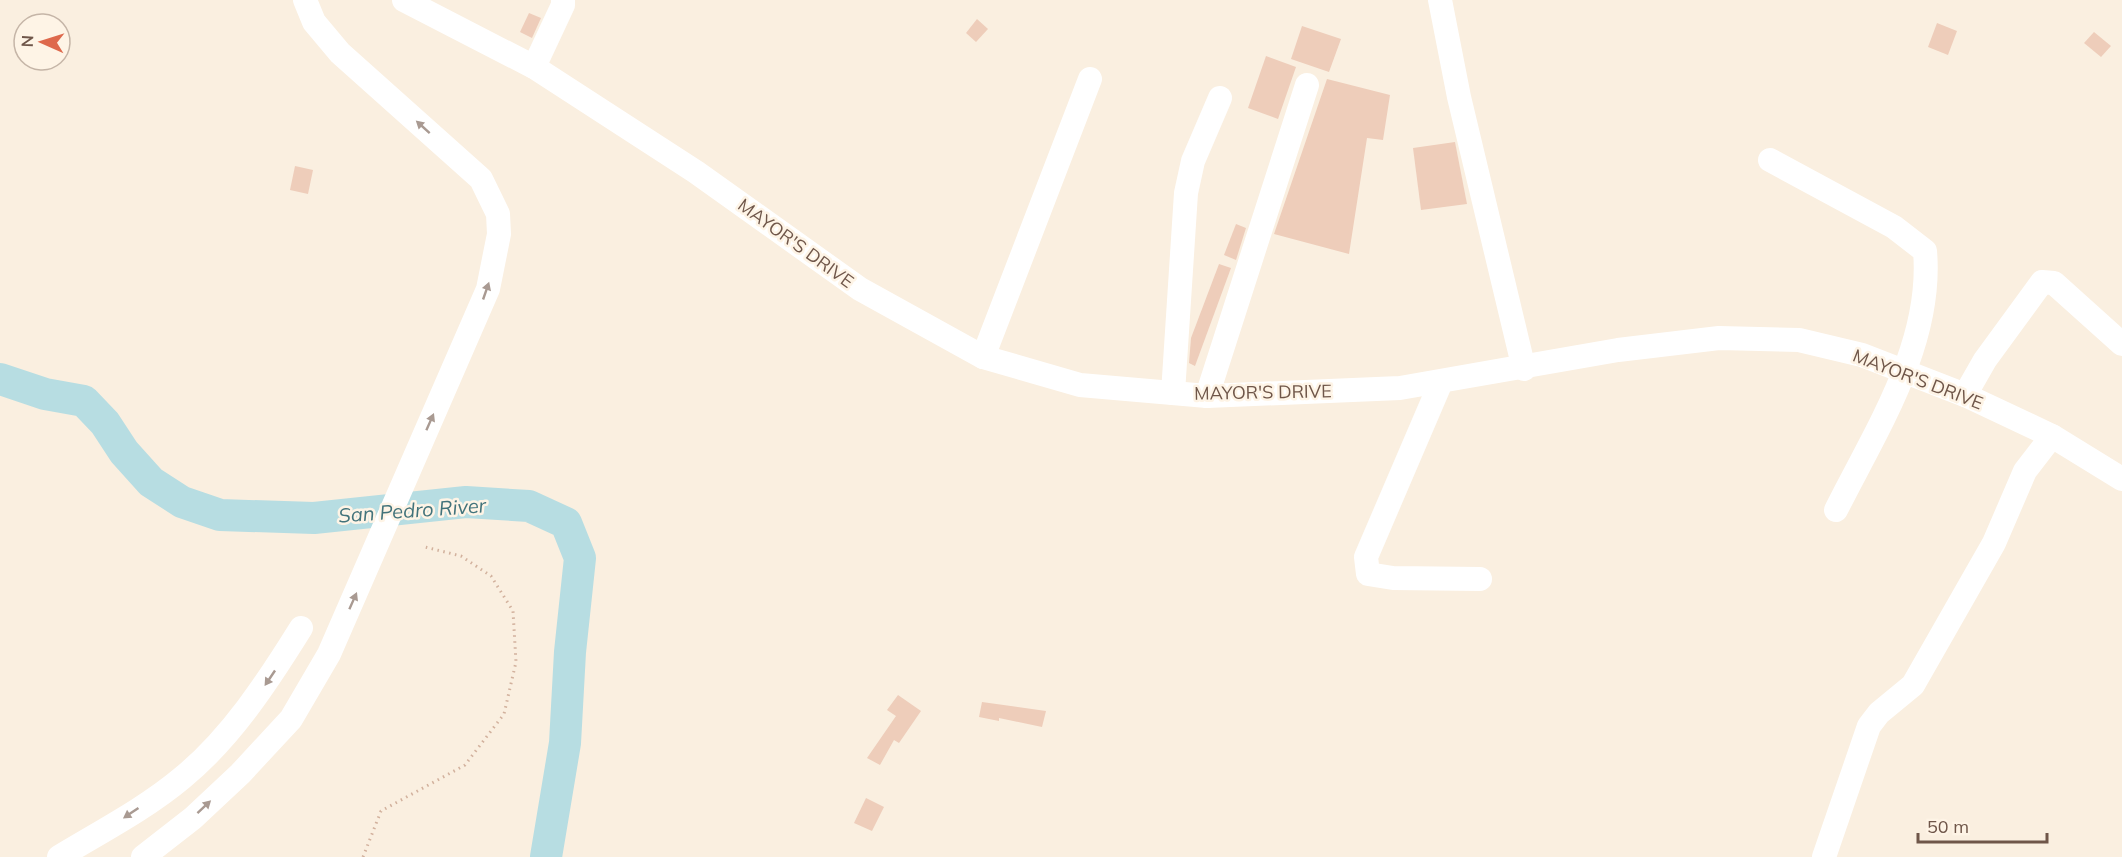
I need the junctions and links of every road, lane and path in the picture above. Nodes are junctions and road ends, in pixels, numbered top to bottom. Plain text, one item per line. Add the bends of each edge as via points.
1 (305, 0) edge
2 (404, 0) edge
3 (563, 0) edge
4 (1440, 0) edge
5 (534, 67) junction
6 (1090, 79) dead end
7 (1307, 85) dead end
8 (1220, 98) dead end
9 (1770, 160) dead end
10 (2122, 344) edge
11 (983, 357) junction
12 (1524, 369) junction
13 (1906, 370) junction
14 (1441, 382) junction
15 (1173, 393) junction
16 (1965, 395) junction
17 (1207, 396) junction
18 (2052, 436) junction
19 (2122, 479) edge
20 (1836, 510) dead end
21 (426, 547) dead end
22 (1480, 579) dead end
23 (301, 628) dead end
24 (59, 857) edge
25 (143, 857) edge
26 (363, 857) edge
27 (1824, 857) edge

25 -> 1 street via 217,796 291,719 329,654 488,289 497,244 498,214 481,179 340,52 314,22
2 - 5 street, MAYOR'S DRIVE
3 - 5 street
4 - 12 street via 1459,97
5 - 11 street, MAYOR'S DRIVE via 696,172 860,289
6 - 11 street
7 - 17 street
8 - 15 street via 1193,161 1186,192
9 - 13 street via 1894,227 1925,251 1927,268
10 - 16 street via 2054,283 2042,282 1985,360
11 - 15 street, MAYOR'S DRIVE via 1080,385
12 - 13 street, MAYOR'S DRIVE via 1618,350 1719,338 1799,340
12 - 14 street, MAYOR'S DRIVE
13 - 16 street, MAYOR'S DRIVE
13 - 20 street
14 - 17 street, MAYOR'S DRIVE via 1400,388
14 - 22 street via 1366,557 1368,574
15 - 17 street, MAYOR'S DRIVE
16 - 18 street, MAYOR'S DRIVE
18 - 19 street, MAYOR'S DRIVE
18 - 27 street via 2025,471 1994,543 1913,685 1869,726
21 - 26 path via 461,556 491,576 513,611 516,662 504,714 465,765 381,811
23 -> 24 street via 267,683 183,778

